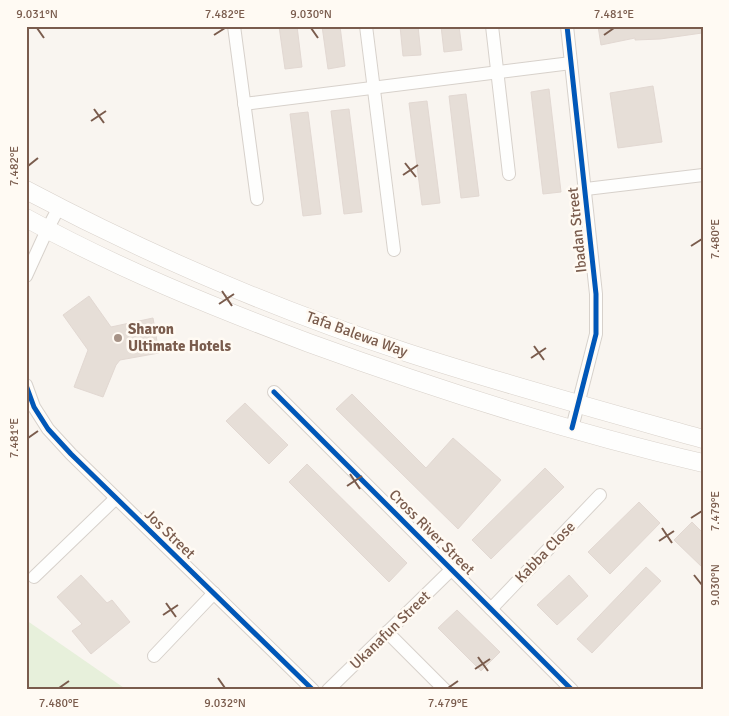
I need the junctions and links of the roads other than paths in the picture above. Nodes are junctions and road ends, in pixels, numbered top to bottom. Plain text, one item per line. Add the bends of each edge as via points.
1 (234, 26) edge
2 (366, 26) edge
3 (492, 26) edge
4 (567, 26) edge
5 (571, 63) junction
6 (497, 72) junction
7 (373, 87) junction
8 (244, 104) junction
9 (509, 174) dead end
10 (703, 174) edge
11 (586, 189) junction
12 (26, 190) edge
13 (257, 199) dead end
14 (59, 207) junction
15 (26, 218) edge
16 (47, 230) junction
17 (394, 250) dead end
18 (26, 276) edge
19 (26, 385) edge
20 (274, 392) dead end
21 (578, 404) junction
22 (572, 428) junction
23 (703, 439) edge
24 (703, 463) edge
25 (600, 495) dead end
26 (115, 498) junction
27 (451, 570) junction
28 (34, 577) dead end
29 (214, 593) junction
30 (491, 609) junction
31 (387, 632) junction
32 (154, 656) dead end
33 (313, 690) edge
34 (328, 690) edge
35 (445, 690) edge
36 (572, 690) edge

1 - 8 street
2 - 7 street
3 - 6 street
4 - 5 street, Ibadan Street
5 - 6 street
5 - 11 street, Ibadan Street
6 - 7 street
6 - 9 street
7 - 8 street
7 - 17 street
8 - 13 street
10 - 11 street
11 - 21 street, Ibadan Street via 596,294 596,334
12 - 14 main road, Tafa Balewa Way
14 - 16 street
14 - 21 main road, Tafa Balewa Way via 150,251 307,316 404,351
15 - 16 main road, Tafa Balewa Way
16 - 18 street
16 - 22 main road, Tafa Balewa Way via 143,277 299,339 394,374
19 - 26 street, Jos Street via 34,407 48,429
20 - 27 street, Cross River Street
21 - 22 street, Ibadan Street
21 - 23 main road, Tafa Balewa Way
22 - 24 main road, Tafa Balewa Way
25 - 30 street, Kabba Close
26 - 28 street
26 - 29 street, Jos Street
27 - 30 street, Cross River Street
27 - 31 street, Ukanafun Street
29 - 32 street
29 - 33 street, Jos Street
30 - 36 street, Cross River Street
31 - 34 street, Ukanafun Street
31 - 35 street

